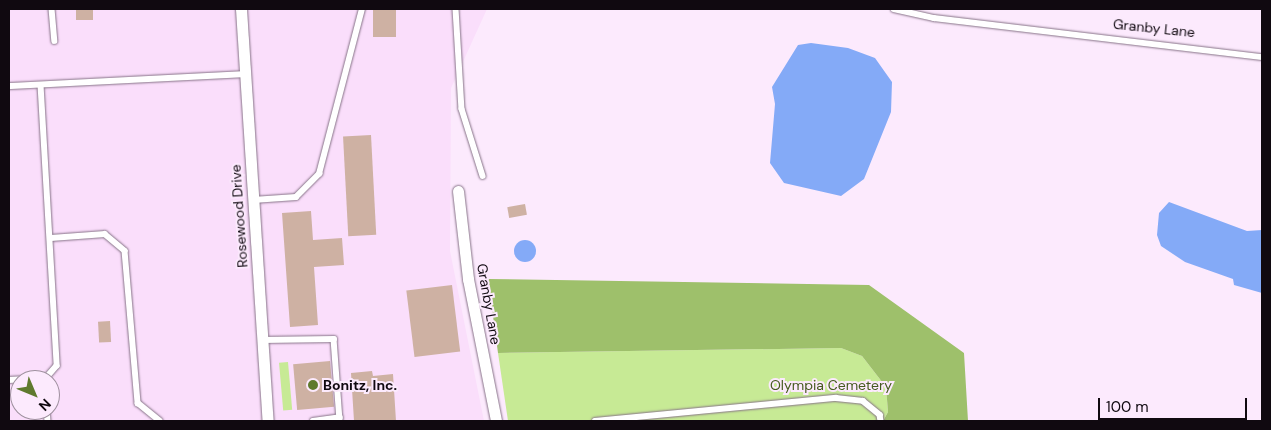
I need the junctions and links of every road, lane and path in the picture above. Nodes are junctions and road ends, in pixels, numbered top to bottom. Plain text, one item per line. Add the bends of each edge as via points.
1 (52, 9) edge
2 (241, 9) edge
3 (362, 9) edge
4 (456, 9) edge
5 (894, 9) edge
6 (55, 42) dead end
7 (1262, 56) edge
8 (244, 74) junction
9 (41, 85) junction
10 (9, 86) edge
11 (483, 176) dead end
12 (458, 191) dead end
13 (253, 200) junction
14 (51, 238) junction
15 (262, 340) junction
16 (53, 370) edge
17 (340, 419) edge
18 (160, 421) edge
19 (268, 421) edge
20 (313, 421) edge
21 (496, 421) edge
22 (595, 421) edge
23 (881, 421) edge

1 - 6 lane
2 - 8 street, Rosewood Drive
3 - 13 lane via 318,174 296,197
4 - 11 lane via 462,109
5 - 7 lane, Granby Lane via 934,18
8 - 9 lane
8 - 13 street, Rosewood Drive
9 - 10 lane
9 - 14 lane
12 - 21 street, Granby Lane via 468,279
13 - 15 street, Rosewood Drive
14 - 16 lane via 57,366
14 - 18 lane via 105,234 125,251 138,403
15 - 17 lane via 334,339
15 - 19 street, Rosewood Drive
17 - 20 lane
22 - 23 lane via 836,398 863,401

